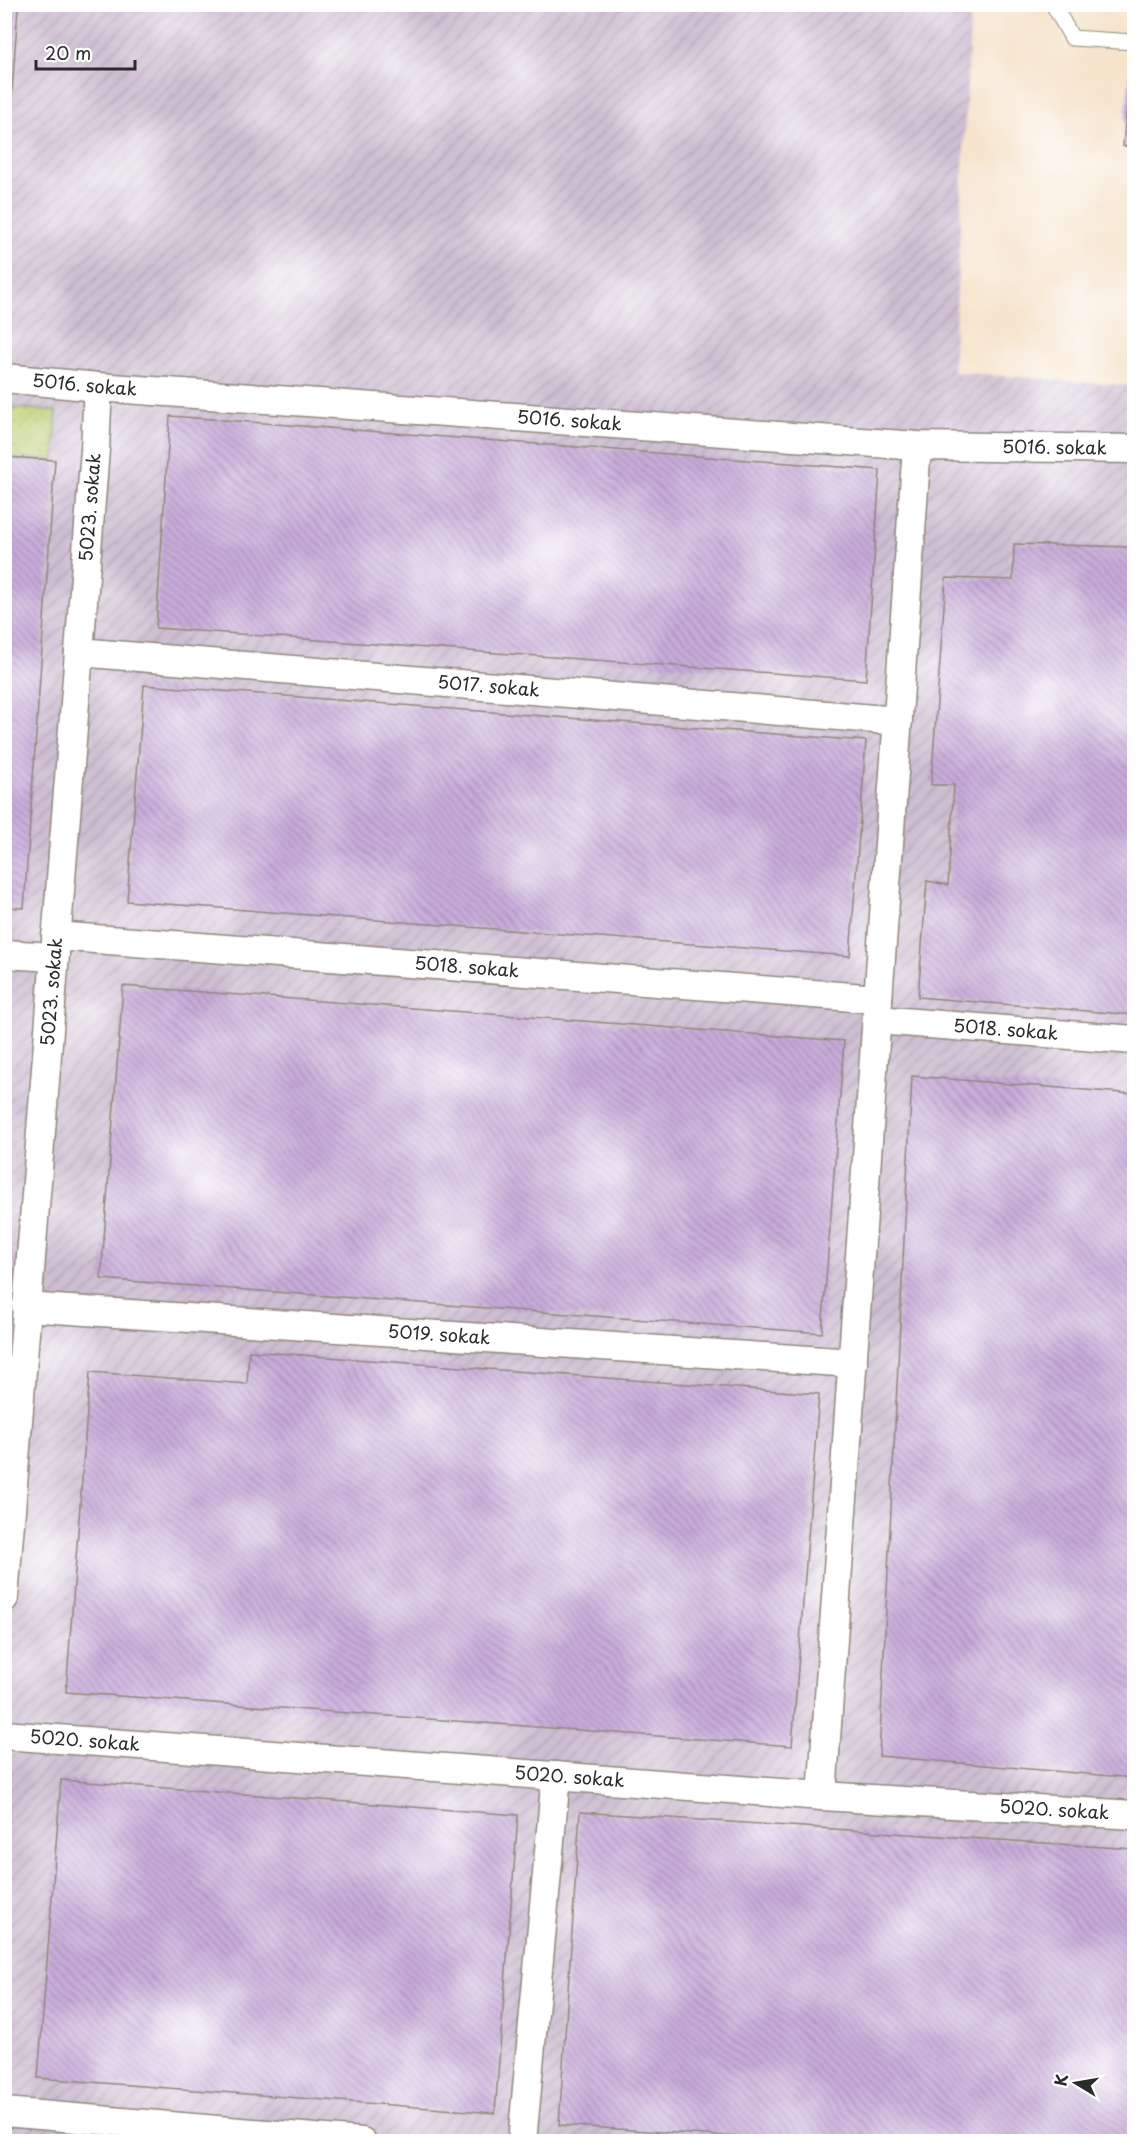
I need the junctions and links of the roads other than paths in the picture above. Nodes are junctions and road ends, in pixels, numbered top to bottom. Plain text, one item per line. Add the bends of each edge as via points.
1 (1053, 4) edge
2 (1134, 42) edge
3 (4, 378) edge
4 (98, 387) junction
5 (918, 446) junction
6 (1134, 449) edge
7 (79, 652) junction
8 (898, 721) junction
9 (55, 947) junction
10 (4, 954) edge
11 (878, 1010) junction
12 (1134, 1040) edge
13 (26, 1307) junction
14 (853, 1363) junction
15 (4, 1598) edge
16 (4, 1736) edge
17 (556, 1776) junction
18 (822, 1796) junction
19 (1134, 1815) edge
20 (4, 2112) edge
21 (362, 2142) edge
22 (522, 2142) edge

1 - 2 lane via 1072,38
3 - 4 street, 5016. sokak
4 - 5 street, 5016. sokak
4 - 7 street, 5023. sokak
5 - 6 street, 5016. sokak
5 - 8 street
7 - 8 street, 5017. sokak
7 - 9 street, 5023. sokak
8 - 11 street
9 - 10 street, 5018. sokak
9 - 11 street, 5018. sokak
9 - 13 street, 5023. sokak
11 - 12 street, 5018. sokak
11 - 14 street
13 - 14 street, 5019. sokak
13 - 15 street, 5023. sokak
14 - 18 street
16 - 17 street, 5020. sokak
17 - 18 street, 5020. sokak
17 - 22 street
18 - 19 street, 5020. sokak
20 - 21 street

